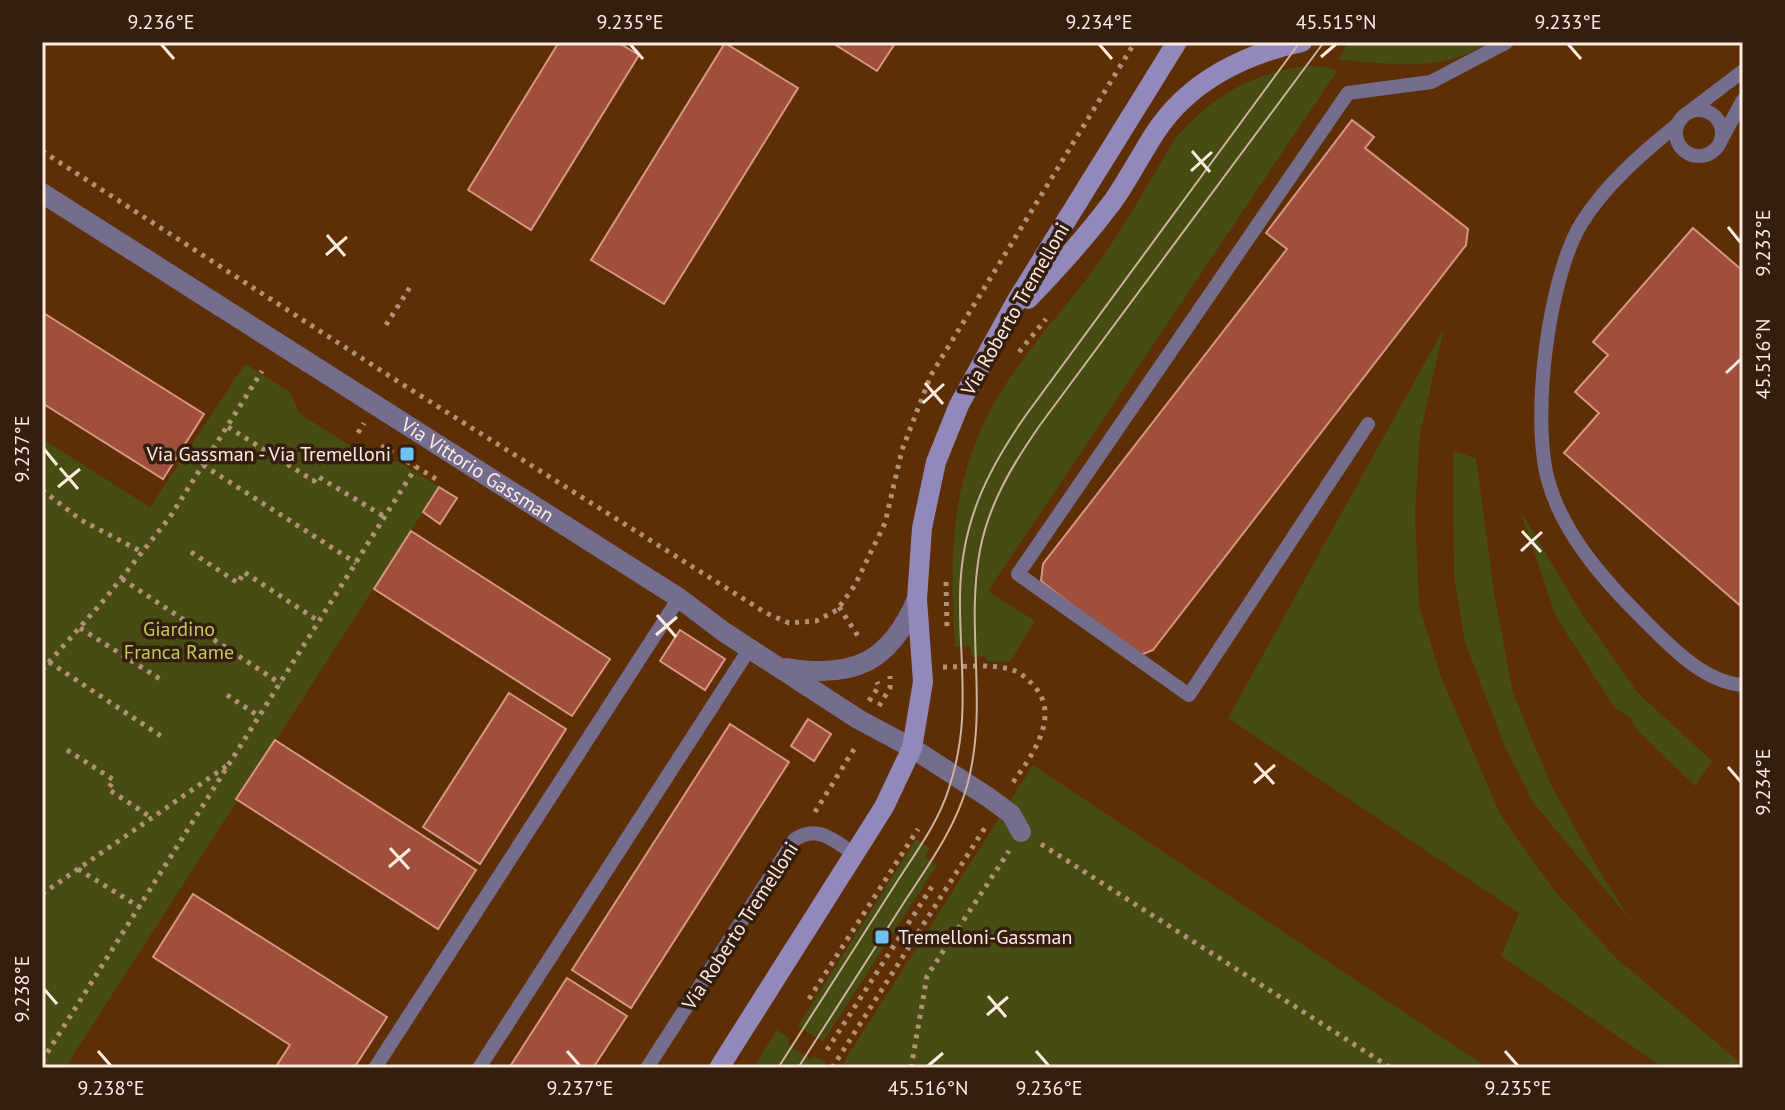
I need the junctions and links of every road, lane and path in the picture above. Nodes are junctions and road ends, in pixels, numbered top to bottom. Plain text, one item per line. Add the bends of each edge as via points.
1 (1177, 42) edge
2 (1302, 42) edge
3 (1507, 42) edge
4 (1743, 71) edge
5 (1743, 100) edge
6 (1689, 112) junction
7 (1678, 124) junction
8 (1721, 140) junction
9 (42, 151) edge
10 (42, 193) edge
11 (412, 284) dead end
12 (1047, 318) dead end
13 (386, 325) dead end
14 (1001, 328) junction
15 (1018, 354) dead end
16 (262, 371) dead end
17 (1368, 424) dead end
18 (227, 427) junction
19 (381, 446) dead end
20 (203, 465) junction
21 (416, 467) junction
22 (438, 480) dead end
23 (42, 490) edge
24 (385, 517) junction
25 (191, 552) dead end
26 (144, 553) junction
27 (356, 563) junction
28 (945, 568) dead end
29 (122, 579) junction
30 (679, 598) junction
31 (917, 599) junction
32 (839, 607) dead end
33 (762, 610) dead end
34 (320, 622) junction
35 (80, 628) junction
36 (947, 640) dead end
37 (750, 648) junction
38 (866, 650) dead end
39 (948, 653) dead end
40 (49, 662) junction
41 (779, 667) junction
42 (946, 667) junction
43 (42, 670) edge
44 (889, 671) dead end
45 (160, 679) dead end
46 (948, 681) dead end
47 (281, 684) junction
48 (898, 684) dead end
49 (890, 685) junction
50 (1743, 685) edge
51 (879, 686) dead end
52 (227, 695) dead end
53 (878, 708) dead end
54 (260, 717) junction
55 (164, 738) dead end
56 (858, 742) dead end
57 (912, 748) junction
58 (67, 750) dead end
59 (232, 762) junction
60 (999, 805) junction
61 (152, 818) junction
62 (918, 829) dead end
63 (1021, 832) junction
64 (801, 835) junction
65 (854, 854) junction
66 (78, 869) junction
67 (933, 885) dead end
68 (42, 894) edge
69 (141, 908) junction
70 (809, 999) dead end
71 (827, 1050) dead end
72 (42, 1061) edge
73 (375, 1068) edge
74 (479, 1068) edge
75 (647, 1068) edge
76 (719, 1068) edge
77 (832, 1068) edge
78 (911, 1068) edge
79 (1391, 1068) edge

1 - 14 street, Via Roberto Tremelloni
2 - 14 street via 1229,66 1180,103 1156,131 1114,200
3 - 17 lane via 1431,82 1348,93 1018,574 1189,695
4 - 6 lane
5 - 8 lane
6 - 7 lane
6 - 8 lane via 1704,111 1717,118
7 - 8 lane via 1679,145 1690,155 1712,152
7 - 50 lane via 1606,191 1569,249 1544,360 1544,457 1561,513 1626,603 1712,676
9 - 33 path
10 - 30 street, Via Vittorio Gassman
11 - 13 path
12 - 15 path
14 - 31 street, Via Roberto Tremelloni via 966,389 936,462 922,528
16 - 18 path
18 - 20 path
18 - 24 path
19 - 21 path
20 - 26 path
20 - 27 path
21 - 22 path
21 - 24 path
23 - 26 path via 81,520
24 - 27 path
25 - 34 path via 238,583 244,572
26 - 29 path
27 - 34 path
28 - 36 path
29 - 35 path
29 - 47 path
30 - 37 street, Via Vittorio Gassman
30 - 73 lane
31 - 41 street, Via Roberto Tremelloni via 894,640 867,663 821,672
31 - 57 street, Via Roberto Tremelloni via 923,682
32 - 38 path
34 - 47 path
35 - 40 path
35 - 45 path
37 - 41 street, Via Vittorio Gassman
37 - 74 lane
39 - 42 path
40 - 43 path
40 - 55 path
41 - 57 street, Via Vittorio Gassman
42 - 46 path
42 - 60 path via 1016,671 1032,683 1044,703 1038,744
44 - 49 path
47 - 54 path
48 - 49 path
49 - 51 path
49 - 53 path
52 - 54 path
54 - 59 path
56 - 64 path
57 - 60 street, Via Vittorio Gassman
57 - 65 street, Via Roberto Tremelloni
58 - 61 path via 114,780 108,789
59 - 61 path
59 - 69 path
60 - 63 street, Via Vittorio Gassman
60 - 77 path
61 - 66 path
62 - 70 path
63 - 78 path via 927,976
63 - 79 path
64 - 65 lane, Via Roberto Tremelloni via 824,834
64 - 75 lane, Via Roberto Tremelloni
65 - 76 street, Via Roberto Tremelloni
66 - 68 path
66 - 69 path
67 - 71 path
69 - 72 path

